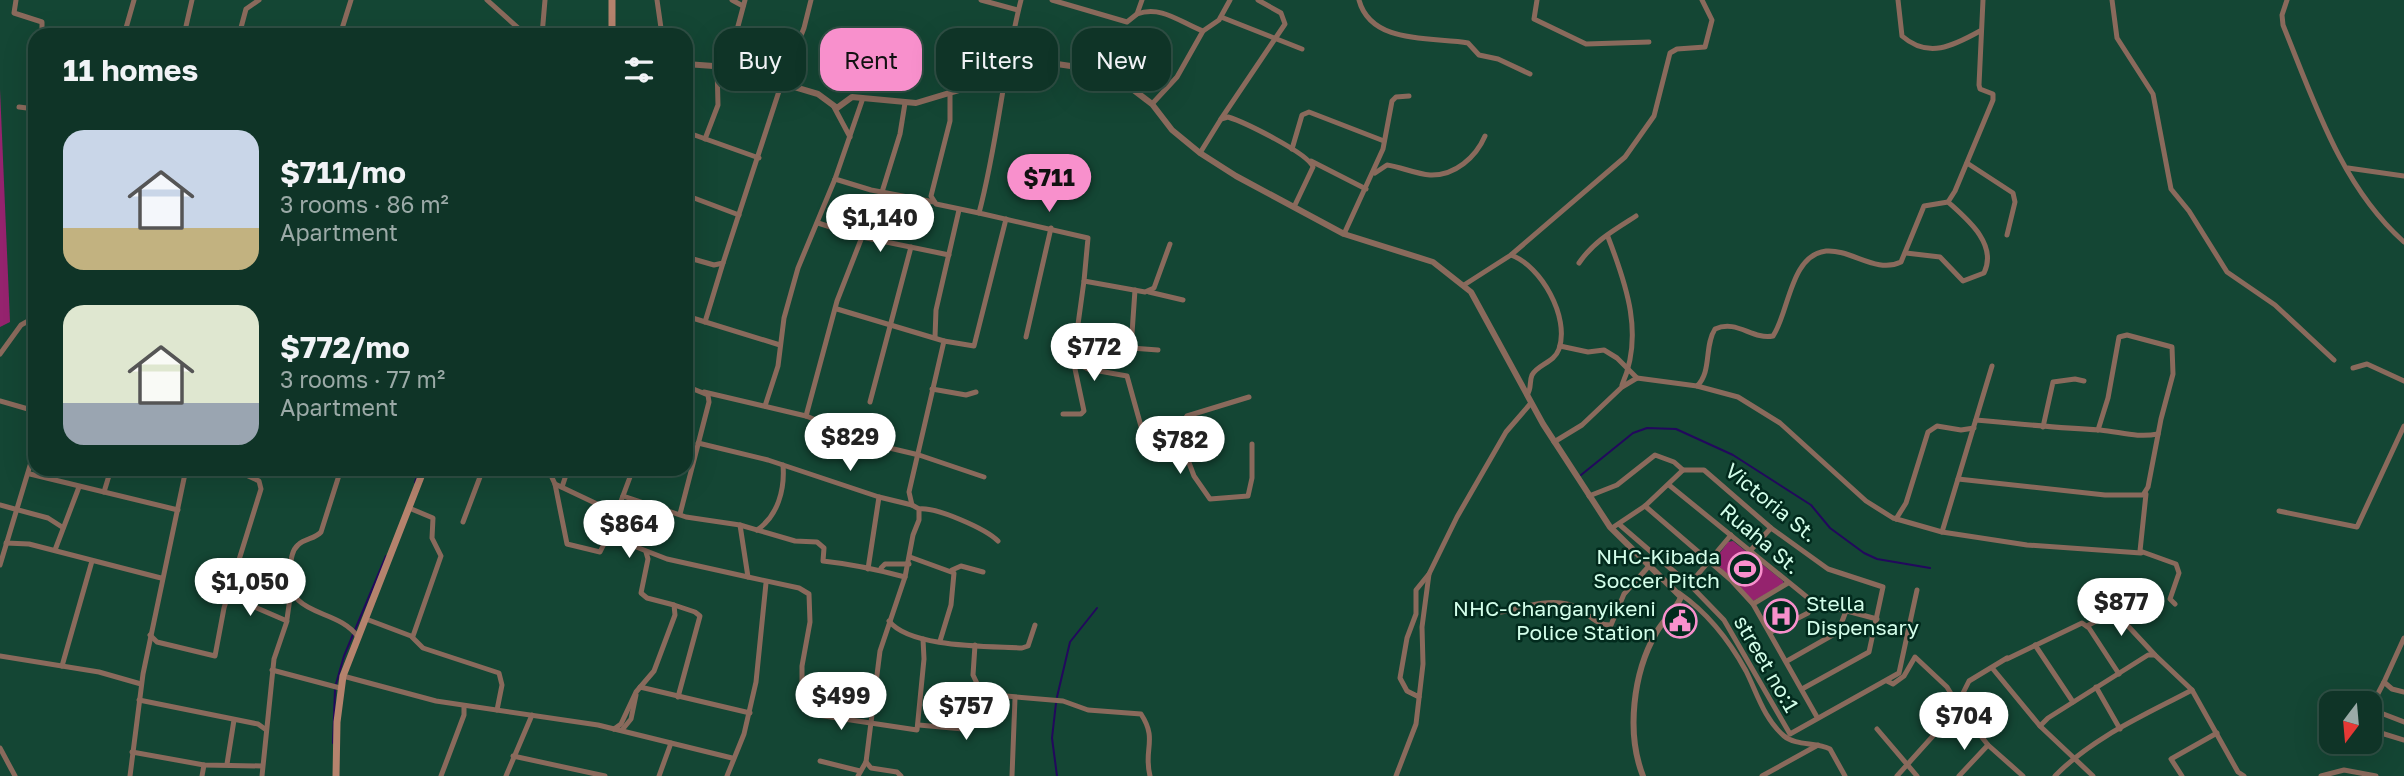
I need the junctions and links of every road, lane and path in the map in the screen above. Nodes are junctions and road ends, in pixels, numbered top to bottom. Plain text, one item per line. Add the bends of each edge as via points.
1 (16, 0) edge
2 (134, 0) edge
3 (192, 0) edge
4 (249, 0) edge
5 (259, 0) edge
6 (351, 0) edge
7 (486, 0) edge
8 (545, 0) edge
9 (612, 0) edge
10 (657, 0) edge
11 (735, 0) edge
12 (811, 0) edge
13 (981, 0) edge
14 (1021, 0) edge
15 (1052, 0) edge
16 (1142, 0) edge
17 (1230, 0) edge
18 (1258, 0) edge
19 (1359, 0) edge
20 (1537, 0) edge
21 (1702, 0) edge
22 (1898, 0) edge
23 (1983, 0) edge
24 (2112, 0) edge
25 (2287, 0) edge
26 (744, 3) edge
27 (1076, 3) edge
28 (246, 9) junction
29 (1018, 10) junction
30 (1137, 14) junction
31 (1221, 17) junction
32 (42, 28) edge
33 (126, 28) edge
34 (186, 28) edge
35 (241, 28) edge
36 (342, 28) edge
37 (518, 28) edge
38 (543, 28) edge
39 (612, 28) edge
40 (661, 28) edge
41 (737, 28) edge
42 (804, 28) edge
43 (1014, 28) edge
44 (1203, 31) junction
45 (1980, 31) junction
46 (1276, 40) junction
47 (1649, 42) dead end
48 (1302, 49) dead end
49 (693, 64) edge
50 (1058, 64) edge
51 (714, 66) edge
52 (1530, 74) dead end
53 (718, 91) edge
54 (779, 91) edge
55 (802, 91) edge
56 (959, 91) edge
57 (1003, 91) edge
58 (950, 94) junction
59 (1409, 96) dead end
60 (863, 98) junction
61 (905, 103) junction
62 (1152, 104) junction
63 (19, 107) dead end
64 (834, 107) junction
65 (28, 108) edge
66 (1221, 119) junction
67 (693, 135) edge
68 (1485, 136) dead end
69 (850, 137) junction
70 (705, 139) junction
71 (1384, 141) junction
72 (1292, 149) junction
73 (1200, 153) junction
74 (759, 158) junction
75 (1311, 161) junction
76 (1967, 163) junction
77 (2348, 168) junction
78 (1373, 174) junction
79 (2404, 176) edge
80 (835, 179) junction
81 (1366, 188) junction
82 (882, 192) junction
83 (693, 198) edge
84 (934, 202) junction
85 (1948, 202) junction
86 (1294, 207) junction
87 (959, 210) junction
88 (979, 213) junction
89 (739, 215) junction
90 (1636, 216) dead end
91 (1006, 219) junction
92 (818, 223) junction
93 (1051, 228) junction
94 (1344, 234) junction
95 (2007, 235) dead end
96 (862, 237) junction
97 (1608, 237) junction
98 (2404, 242) edge
99 (1170, 244) dead end
100 (911, 247) junction
101 (1906, 253) junction
102 (949, 255) junction
103 (1511, 255) junction
104 (693, 259) edge
105 (1579, 262) dead end
106 (723, 263) junction
107 (1084, 281) junction
108 (1464, 285) junction
109 (1135, 290) junction
110 (1149, 292) junction
111 (1183, 300) dead end
112 (837, 309) junction
113 (693, 318) edge
114 (28, 321) edge
115 (705, 322) junction
116 (891, 327) junction
117 (935, 337) junction
118 (1026, 337) dead end
119 (944, 341) junction
120 (780, 345) junction
121 (1560, 346) junction
122 (1158, 350) dead end
123 (0, 354) edge
124 (2334, 360) dead end
125 (1077, 364) junction
126 (1992, 366) dead end
127 (2353, 368) dead end
128 (1629, 370) junction
129 (1637, 378) junction
130 (2084, 381) dead end
131 (2404, 381) edge
132 (1697, 386) junction
133 (1622, 387) junction
134 (693, 388) edge
135 (932, 389) junction
136 (704, 392) junction
137 (976, 392) dead end
138 (1527, 395) junction
139 (1249, 397) dead end
140 (0, 401) edge
141 (870, 402) dead end
142 (1531, 403) junction
143 (765, 406) junction
144 (28, 409) edge
145 (1063, 414) dead end
146 (806, 416) junction
147 (1976, 420) junction
148 (2404, 426) edge
149 (1974, 428) junction
150 (2043, 428) junction
151 (2098, 430) junction
152 (2156, 436) junction
153 (1180, 439) junction
154 (1554, 442) junction
155 (698, 443) junction
156 (1252, 444) dead end
157 (919, 455) junction
158 (693, 463) edge
159 (783, 465) junction
160 (1684, 470) junction
161 (29, 476) edge
162 (38, 476) edge
163 (109, 476) edge
164 (185, 476) edge
165 (248, 476) edge
166 (339, 476) edge
167 (420, 476) edge
168 (482, 476) edge
169 (551, 476) edge
170 (566, 476) edge
171 (630, 476) edge
172 (690, 476) edge
173 (984, 477) dead end
174 (1958, 479) junction
175 (555, 484) junction
176 (1670, 485) junction
177 (79, 486) junction
178 (562, 487) junction
179 (104, 492) junction
180 (2146, 493) junction
181 (623, 496) junction
182 (1589, 496) junction
183 (879, 497) junction
184 (0, 505) edge
185 (912, 505) junction
186 (1645, 506) junction
187 (16, 508) junction
188 (409, 508) junction
189 (919, 509) junction
190 (178, 510) junction
191 (2278, 511) dead end
192 (614, 512) junction
193 (680, 514) junction
194 (1896, 519) junction
195 (463, 522) dead end
196 (740, 525) junction
197 (1620, 525) junction
198 (62, 527) junction
199 (1612, 528) junction
200 (1771, 528) junction
201 (757, 530) junction
202 (1942, 532) junction
203 (1731, 535) junction
204 (607, 536) junction
205 (9, 540) junction
206 (998, 541) dead end
207 (55, 550) junction
208 (646, 552) junction
209 (1749, 552) junction
210 (2141, 553) junction
211 (870, 557) junction
212 (910, 557) junction
213 (92, 561) junction
214 (1710, 561) junction
215 (909, 564) junction
216 (0, 565) edge
217 (1649, 566) junction
218 (881, 567) junction
219 (867, 569) junction
220 (952, 570) junction
221 (983, 572) dead end
222 (1429, 574) junction
223 (748, 577) junction
224 (905, 577) junction
225 (161, 578) junction
226 (766, 583) junction
227 (1788, 583) junction
228 (1689, 585) junction
229 (1917, 590) dead end
230 (291, 591) junction
231 (229, 593) junction
232 (1679, 593) junction
233 (1813, 602) junction
234 (1754, 604) junction
235 (2175, 604) dead end
236 (303, 605) junction
237 (674, 605) junction
238 (1846, 611) junction
239 (1501, 612) dead end
240 (288, 615) junction
241 (366, 619) junction
242 (1877, 619) junction
243 (888, 624) junction
244 (1035, 625) dead end
245 (2087, 626) junction
246 (1771, 632) junction
247 (150, 635) junction
248 (413, 636) dead end
249 (358, 637) junction
250 (2404, 638) edge
251 (923, 639) junction
252 (940, 641) junction
253 (975, 645) junction
254 (2035, 645) junction
255 (2155, 655) junction
256 (0, 656) edge
257 (1787, 661) junction
258 (62, 666) junction
259 (1993, 669) junction
260 (272, 670) junction
261 (2119, 674) junction
262 (343, 676) junction
263 (1887, 681) junction
264 (2384, 682) junction
265 (141, 684) junction
266 (2096, 687) junction
267 (340, 688) junction
268 (1802, 689) junction
269 (638, 690) junction
270 (978, 690) junction
271 (2192, 690) junction
272 (2380, 691) edge
273 (2404, 692) edge
274 (678, 696) junction
275 (1419, 697) junction
276 (1015, 698) junction
277 (139, 700) junction
278 (1955, 700) junction
279 (2073, 702) junction
280 (464, 706) junction
281 (497, 710) junction
282 (1962, 712) junction
283 (750, 713) junction
284 (532, 715) junction
285 (2382, 715) edge
286 (1817, 718) junction
287 (234, 720) junction
288 (2404, 722) edge
289 (872, 724) junction
290 (2040, 726) junction
291 (918, 727) junction
292 (265, 729) junction
293 (614, 729) junction
294 (1877, 729) dead end
295 (2120, 729) junction
296 (621, 731) junction
297 (2217, 733) junction
298 (2382, 733) edge
299 (2404, 740) edge
300 (671, 743) junction
301 (1818, 745) junction
302 (1988, 746) junction
303 (0, 748) edge
304 (132, 752) junction
305 (513, 756) junction
306 (732, 758) junction
307 (2072, 758) junction
308 (820, 761) dead end
309 (866, 762) junction
310 (227, 764) junction
311 (204, 765) junction
312 (1906, 765) junction
313 (262, 766) junction
314 (562, 767) junction
315 (859, 773) edge
316 (15, 776) edge
317 (130, 776) edge
318 (202, 776) edge
319 (262, 776) edge
320 (337, 776) edge
321 (441, 776) edge
322 (506, 776) edge
323 (560, 776) edge
324 (604, 776) edge
325 (659, 776) edge
326 (727, 776) edge
327 (901, 776) edge
328 (1013, 776) edge
329 (1150, 776) edge
330 (1396, 776) edge
331 (1643, 776) edge
332 (1762, 776) edge
333 (1845, 776) edge
334 (1897, 776) edge
335 (1917, 776) edge
336 (1959, 776) edge
337 (2023, 776) edge
338 (2055, 776) edge
339 (2093, 776) edge
340 (2182, 776) edge
341 (2244, 776) edge
342 (2321, 776) edge
343 (2376, 776) edge

1 - 32 street via 14,13 42,22
2 - 33 street
3 - 34 street
4 - 28 street
5 - 28 street
6 - 36 street
7 - 37 street
8 - 38 street
9 - 39 main road
10 - 40 street
11 - 26 street
12 - 42 street
13 - 29 street
14 - 29 street
15 - 27 street
16 - 30 street
17 - 31 street
18 - 46 street via 1285,20
19 - 52 street via 1366,16 1385,28 1426,41 1468,43 1479,55
20 - 47 street via 1532,18 1578,41
21 - 103 street via 1712,20 1705,47 1670,53 1654,116 1635,146
22 - 45 street via 1902,36 1918,48 1935,50
23 - 45 street
24 - 124 street via 2117,37 2153,94 2171,189 2227,272 2275,305
25 - 77 street via 2283,25 2310,99
26 - 41 street
27 - 30 street via 1127,22
28 - 35 street
29 - 43 street
30 - 44 street via 1171,15
31 - 44 street
31 - 46 street
44 - 62 street via 1177,77
45 - 76 street via 1979,85 1994,96
46 - 48 street
46 - 66 street
49 - 51 street
50 - 62 street via 1091,69 1119,80
53 - 70 street via 718,105
54 - 74 street
55 - 64 street via 823,97
56 - 58 street
57 - 88 street
58 - 61 street
58 - 84 street via 950,121 931,196
59 - 71 street via 1392,101
60 - 61 street
60 - 64 street via 852,97 840,108
60 - 69 street
61 - 82 street
62 - 73 street via 1172,130
63 - 65 street
64 - 69 street
66 - 72 street via 1233,118
66 - 73 street
67 - 70 street
68 - 78 street via 1478,152 1445,172 1429,175 1387,165
69 - 80 street
70 - 74 street
71 - 72 street via 1305,112
71 - 78 street
72 - 75 street
73 - 86 street
74 - 89 street
75 - 81 street
75 - 86 street via 1313,171
76 - 85 street
76 - 95 street via 2013,192
77 - 79 street
77 - 98 street via 2387,228
78 - 81 street
80 - 82 street
80 - 92 street
81 - 94 street
82 - 84 street
83 - 89 street
84 - 87 street
85 - 101 street via 1924,206
85 - 101 street via 1979,231 1987,261 1984,273 1963,281 1940,257
86 - 94 street
87 - 88 street
87 - 102 street
88 - 91 street
89 - 106 street
90 - 97 street
91 - 93 street
91 - 119 street via 974,346
92 - 96 street
92 - 120 street via 798,268
93 - 107 street via 1088,238
93 - 118 street
94 - 108 street via 1423,258
96 - 100 street
96 - 112 street
97 - 105 street via 1594,243
97 - 128 street via 1633,316 1634,352
99 - 110 street
100 - 102 street
100 - 116 street
101 - 132 street via 1899,264 1887,265 1830,251 1818,254 1796,276 1773,336 1730,325 1715,329 1703,381
102 - 117 street via 936,310
103 - 108 street
103 - 121 street via 1530,265 1556,303
104 - 106 street
106 - 115 street
107 - 109 street
107 - 125 street via 1076,321
108 - 138 street via 1479,304
109 - 110 street
109 - 122 street via 1131,348
110 - 111 street
112 - 116 street
112 - 146 street
113 - 115 street
114 - 123 street
115 - 120 street
116 - 117 street
116 - 141 street
117 - 119 street
119 - 135 street
120 - 143 street
121 - 128 street via 1604,350
121 - 138 street via 1553,359 1532,375
125 - 145 street via 1084,411
125 - 153 street via 1127,376 1148,441 1167,445
126 - 147 street
127 - 131 street via 2367,364
128 - 129 street
128 - 133 street
129 - 132 street
129 - 133 street
130 - 150 street via 2053,383
132 - 194 street via 1730,394 1786,427 1866,501
133 - 154 street via 1582,425
134 - 136 street
135 - 137 street via 966,395
135 - 157 street
136 - 143 street
136 - 155 street via 709,402
138 - 142 street
139 - 153 street via 1183,419
140 - 144 street
142 - 154 street
142 - 222 street via 1503,438
143 - 146 street
146 - 157 street via 881,446
147 - 149 street
147 - 150 street
148 - 191 street via 2357,527
149 - 174 street
149 - 194 street via 1937,426 1928,432 1906,503
150 - 151 street
151 - 152 street
151 - 152 street via 2118,339 2127,335 2174,350 2173,373
152 - 180 street
153 - 156 street via 1197,483 1210,499 1248,496
154 - 182 street
155 - 158 street
155 - 159 street
157 - 173 street
157 - 185 street via 909,492
159 - 183 street
159 - 201 street via 777,506
160 - 176 street
160 - 182 street, Victoria St. via 1655,455 1617,485
160 - 200 street, Victoria St. via 1709,473
161 - 187 street
162 - 177 street
163 - 179 street
164 - 190 street
165 - 231 street via 259,481 261,489
166 - 230 street via 321,532 294,550
167 - 188 main road
168 - 195 street
169 - 175 street
170 - 178 street
171 - 181 street
172 - 193 street
174 - 180 street via 2105,495
174 - 202 street
175 - 178 street
175 - 204 street via 567,544 600,552
176 - 186 street
176 - 203 street, Ruaha St.
177 - 179 street
177 - 198 street
178 - 192 street
179 - 190 street
180 - 210 street
181 - 192 street
181 - 193 street
182 - 199 street
183 - 185 street
183 - 211 street
184 - 187 street
185 - 189 street
186 - 197 street
186 - 214 street
187 - 198 street
187 - 205 street
188 - 241 main road
188 - 248 street via 433,518 432,538 441,556
189 - 206 street via 931,509 989,532
189 - 212 street
190 - 225 street
192 - 204 street
193 - 196 street
194 - 202 street
196 - 201 street
196 - 223 street
197 - 199 street
197 - 228 street, street no:1
198 - 207 street
199 - 217 street
200 - 209 street
200 - 242 street, Victoria St. via 1828,569 1883,587
201 - 219 street via 817,542 824,548 823,561
202 - 210 street via 2027,545
203 - 209 street, Ruaha St.
203 - 214 street
204 - 208 street
205 - 207 street
205 - 216 street
207 - 213 street
208 - 223 street
208 - 237 street via 641,593
209 - 227 street, Ruaha St.
210 - 235 street via 2176,565 2179,573 2171,599
211 - 218 street
211 - 219 street
212 - 215 street
212 - 220 street
213 - 225 street
213 - 258 street
214 - 228 street
214 - 234 street
215 - 218 street
215 - 224 street
217 - 232 street
217 - 239 street via 1624,594 1611,625 1566,603
218 - 219 street
218 - 224 street
220 - 221 street via 961,566
220 - 252 street via 952,595
222 - 275 street
222 - 275 street via 1414,596 1416,614 1400,678 1407,691
223 - 226 street
224 - 243 street
225 - 247 street
226 - 283 street
226 - 289 street via 809,594 802,704 813,716
227 - 233 street, Ruaha St.
227 - 234 street
228 - 286 street, street no:1 via 1735,636 1786,731 1792,733
229 - 263 street via 1900,671
230 - 236 street
230 - 240 street
231 - 240 street
231 - 247 street via 215,656 157,642
232 - 301 street via 1715,624 1782,734
232 - 331 street via 1680,601 1653,639 1637,688 1634,724
233 - 238 street, Ruaha St.
233 - 246 street via 1808,613
234 - 246 street
236 - 240 street
236 - 249 street via 339,619
237 - 269 street via 675,615 657,666
237 - 274 street via 700,616
238 - 242 street, Ruaha St.
238 - 257 street via 1838,632
240 - 260 street
241 - 249 main road
241 - 281 street via 411,636 423,648 499,673 502,685
242 - 268 street via 1869,652
243 - 251 street
243 - 289 street via 880,650
244 - 253 street via 1028,646
245 - 254 street via 2081,623
245 - 255 street via 2114,611
245 - 261 street
246 - 257 street
247 - 265 street
249 - 262 main road
250 - 264 street
251 - 252 street
251 - 291 street
252 - 253 street
253 - 270 street via 972,668
254 - 259 street
254 - 279 street
255 - 261 street
255 - 271 street
256 - 258 street
257 - 268 street
258 - 265 street
259 - 278 street via 1969,681
259 - 290 street
260 - 267 street
260 - 292 street
261 - 266 street
262 - 267 main road
262 - 280 street
263 - 278 street, street no:1 via 1893,684 1901,679 1915,657
263 - 286 street, street no:1
264 - 272 street
264 - 273 street
265 - 277 street
266 - 279 street
266 - 295 street
267 - 320 main road
268 - 286 street
269 - 274 street
269 - 293 street via 624,720
269 - 296 street via 631,719
270 - 276 street
270 - 291 street via 970,700 963,729
271 - 295 street
271 - 297 street
274 - 283 street
275 - 330 street via 1416,724
276 - 328 street
276 - 329 street via 1139,713 1151,736
277 - 287 street
277 - 304 street
278 - 282 street
279 - 290 street
280 - 281 street
280 - 321 street
281 - 284 street
282 - 302 street
282 - 312 street via 1950,717
283 - 306 street
284 - 293 street
284 - 305 street
285 - 288 street
287 - 292 street
287 - 310 street
289 - 291 street
289 - 309 street
290 - 307 street
292 - 313 street
293 - 296 street
294 - 312 street
295 - 307 street
296 - 300 street
297 - 340 street via 2171,759
297 - 341 street
298 - 299 street
300 - 306 street
300 - 325 street
301 - 332 street
301 - 333 street via 1830,749
302 - 336 street
302 - 337 street
303 - 316 street
304 - 311 street
304 - 317 street
305 - 314 street
305 - 322 street
306 - 326 street
307 - 338 street
307 - 339 street
308 - 315 street
309 - 315 street
309 - 327 street via 871,768
310 - 311 street
310 - 313 street
311 - 318 street
312 - 334 street
312 - 335 street
313 - 319 street
314 - 323 street
314 - 324 street
342 - 343 street via 2344,770

